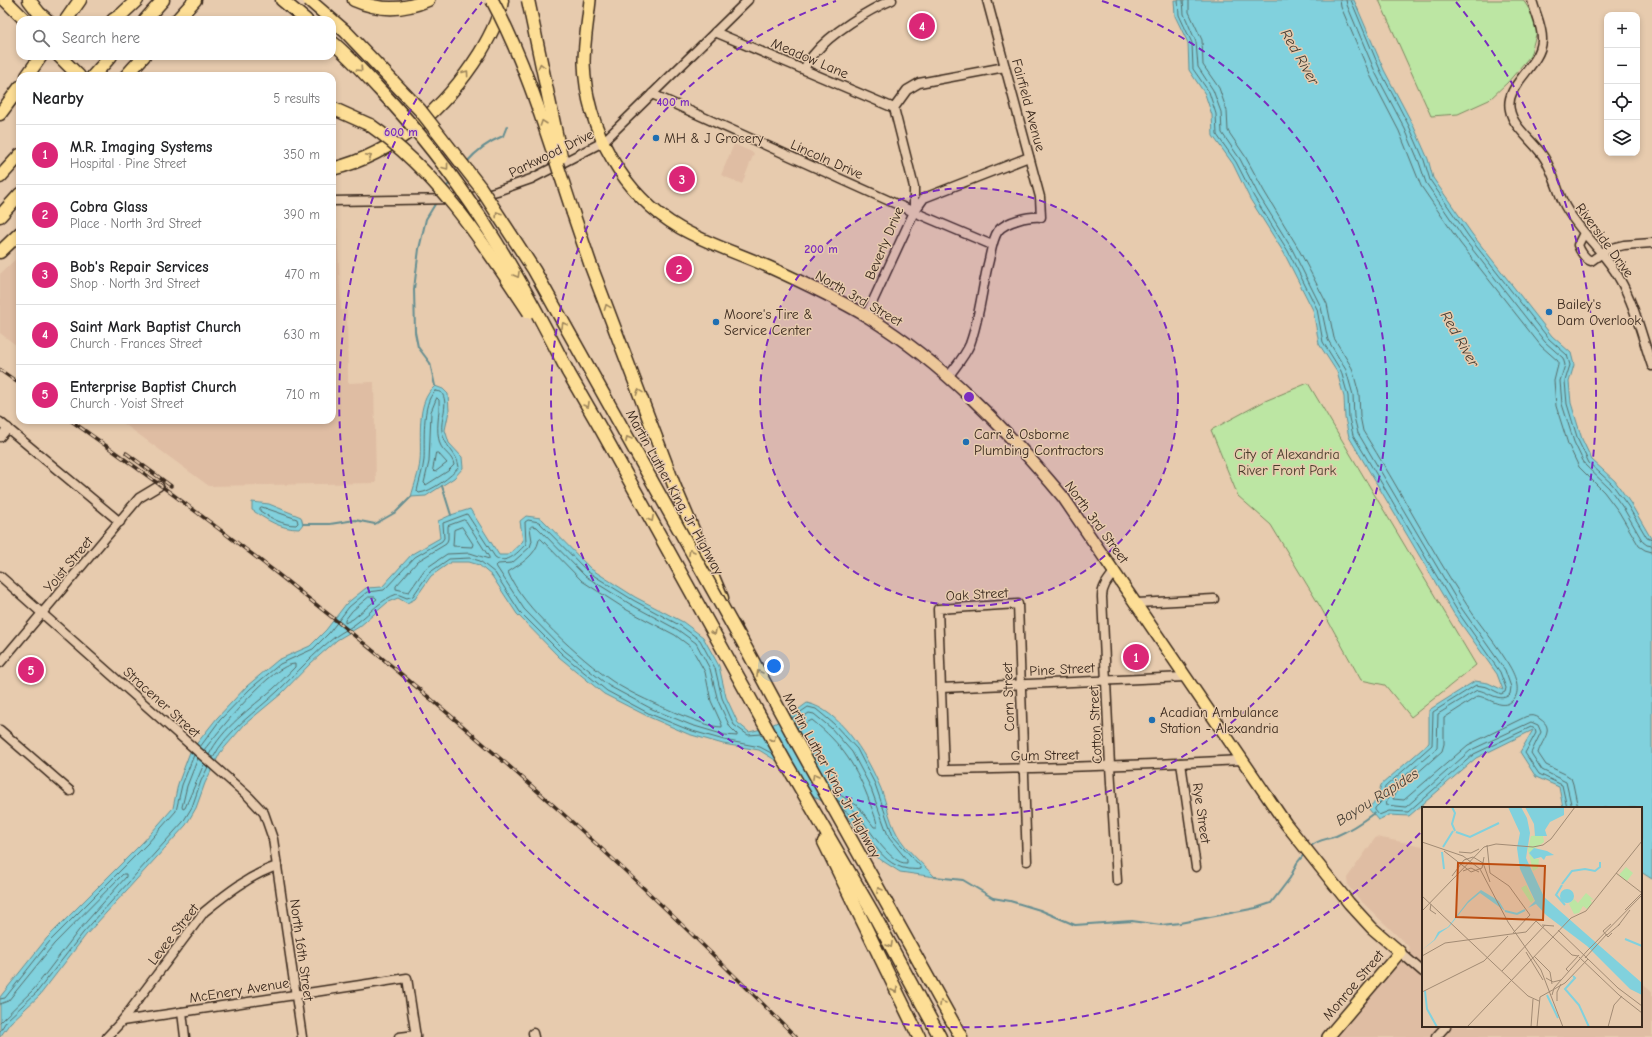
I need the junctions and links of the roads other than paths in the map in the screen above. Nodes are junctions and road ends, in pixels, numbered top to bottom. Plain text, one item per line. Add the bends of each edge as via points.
1 (5, 0) edge
2 (29, 0) edge
3 (80, 0) edge
4 (136, 0) edge
5 (195, 0) edge
6 (282, 0) edge
7 (309, 0) edge
8 (354, 0) edge
9 (428, 0) edge
10 (492, 0) edge
11 (502, 0) edge
12 (528, 0) edge
13 (590, 0) edge
14 (748, 0) edge
15 (892, 0) edge
16 (987, 0) edge
17 (1532, 2) edge
18 (160, 4) edge
19 (21, 16) edge
20 (42, 16) edge
21 (69, 16) edge
22 (119, 16) edge
23 (149, 16) edge
24 (181, 16) edge
25 (301, 16) edge
26 (328, 16) edge
27 (336, 23) edge
28 (715, 32) junction
29 (336, 46) edge
30 (38, 60) edge
31 (63, 60) edge
32 (107, 60) edge
33 (140, 60) edge
34 (1005, 67) junction
35 (804, 69) junction
36 (30, 72) edge
37 (75, 72) edge
38 (96, 72) edge
39 (130, 72) edge
40 (16, 92) edge
41 (652, 94) junction
42 (894, 108) junction
43 (336, 110) edge
44 (0, 114) edge
45 (603, 142) junction
46 (1029, 156) junction
47 (16, 159) edge
48 (336, 168) edge
49 (0, 177) edge
50 (16, 198) edge
51 (336, 201) edge
52 (914, 212) junction
53 (573, 213) junction
54 (0, 216) edge
55 (1584, 233) junction
56 (16, 236) edge
57 (1652, 243) edge
58 (992, 245) junction
59 (0, 252) edge
60 (1601, 253) junction
61 (866, 316) junction
62 (1652, 366) edge
63 (568, 372) junction
64 (948, 377) junction
65 (0, 422) edge
66 (8, 428) junction
67 (0, 437) edge
68 (159, 486) dead end
69 (120, 522) junction
70 (1115, 571) junction
71 (0, 576) edge
72 (1214, 599) dead end
73 (1137, 603) junction
74 (1018, 604) joint
75 (43, 613) junction
76 (738, 635) junction
77 (0, 663) edge
78 (1185, 677) junction
79 (1106, 680) junction
80 (1021, 684) junction
81 (941, 688) junction
82 (0, 730) edge
83 (1242, 760) junction
84 (1181, 763) junction
85 (787, 766) junction
86 (1110, 766) junction
87 (1023, 768) junction
88 (70, 790) dead end
89 (1027, 861) dead end
90 (277, 866) junction
91 (1196, 867) dead end
92 (1117, 881) dead end
93 (1400, 952) junction
94 (1422, 971) edge
95 (296, 994) junction
96 (182, 1012) junction
97 (122, 1021) junction
98 (1445, 1027) edge
99 (416, 1036) edge
100 (107, 1037) edge
101 (185, 1037) edge
102 (302, 1037) edge
103 (399, 1037) edge
104 (919, 1037) edge
105 (940, 1037) edge
106 (961, 1037) edge
107 (1328, 1037) edge
108 (1436, 1037) edge

1 - 19 highway
2 - 20 highway
3 - 21 highway
4 - 22 highway
5 - 24 highway
6 - 25 highway
26 -> 7 highway, Martin Luther King, Jr Highway, bridge
8 - 9 highway via 371,6 396,9 418,5
53 -> 10 highway, bridge via 520,58
48 -> 11 highway via 378,152 423,121 440,104 463,78 484,46
53 -> 12 highway, bridge
13 - 45 main road, North 3rd Street via 585,72 593,112
14 - 28 street, Parkwood Drive
15 - 35 street via 830,39 814,54
16 - 34 street, Fairfield Avenue
17 - 55 street, Riverside Drive via 1540,24 1542,41 1531,66 1512,91 1510,110 1516,123 1545,159 1565,206
18 - 23 highway
76 -> 27 highway, Martin Luther King, Jr Highway, bridge via 534,270 498,213 446,141 408,95
28 - 35 street, Meadow Lane
28 - 41 street, Parkwood Drive
29 -> 63 highway, bridge via 403,114 467,195 502,249
30 - 36 highway
31 - 37 highway
32 - 38 highway
33 - 39 highway
34 - 42 street via 919,83 907,90
34 - 46 street, Fairfield Avenue
35 - 42 street, Meadow Lane
40 - 44 highway
41 - 45 street, Parkwood Drive
41 - 52 street, Lincoln Drive
42 - 52 street, Beverly Drive via 914,186
43 - 63 highway, bridge via 370,125 388,137 453,203 480,237
45 - 51 street, Parkwood Drive via 531,180 479,196 441,200
45 - 61 main road, North 3rd Street via 634,191 667,220 692,235 769,267
46 - 52 street via 924,198
46 - 58 street, Fairfield Avenue via 1040,197 1041,217 1023,218 998,230
47 - 49 highway
50 - 54 highway
52 - 58 street, Lincoln Drive
52 - 61 street, Beverly Drive
76 -> 53 highway, bridge via 674,485
55 - 60 street, Riverside Drive
55 - 60 street via 1578,245 1588,260 1593,260
56 - 59 highway
57 - 60 street via 1624,245
58 - 64 street via 970,345
60 - 62 street, Riverside Drive via 1624,289
61 - 64 main road, North 3rd Street via 916,350
63 -> 85 highway
64 - 70 main road, North 3rd Street via 985,410 1026,453 1063,497
65 - 66 street
66 - 67 street
66 - 69 street
68 - 69 street, Yoist Street via 139,498
69 - 75 street, Yoist Street
70 - 73 main road, North 3rd Street
70 - 79 street, Cotton Street via 1102,591
71 - 75 street, Stracener Street
72 - 73 street
73 - 78 main road, North 3rd Street
74 - 80 street, Corn Street
74 - 81 street, Oak Street via 938,609
75 - 77 street, Yoist Street
75 - 90 street, Stracener Street via 229,778 264,813 273,839
106 -> 76 highway, Martin Luther King, Jr Highway
78 - 79 street, Pine Street
78 - 83 main road, North 3rd Street
79 - 80 street, Pine Street
79 - 86 street, Cotton Street
80 - 81 street, Pine Street
80 - 87 street, Corn Street
81 - 87 street, Gum Street via 944,770
82 - 88 street
83 - 84 street, Gum Street
83 - 93 main road, North 3rd Street via 1286,824 1332,882 1372,928
84 - 86 street, Gum Street
84 - 91 street, Rye Street
85 -> 104 highway
85 -> 105 highway via 873,913
86 - 87 street, Gum Street
86 - 92 street, Cotton Street
87 - 89 street, Corn Street
90 - 95 street, North 16th Street
90 - 97 street, Levee Street via 260,872 204,912
93 - 94 street
93 - 107 main road, Monroe Street
95 - 96 street, McEnery Avenue
95 - 99 street, McEnery Avenue via 407,978
95 - 102 street, North 16th Street
96 - 97 street, McEnery Avenue
96 - 101 street
97 - 100 street, Levee Street
98 - 108 street
99 - 103 street

